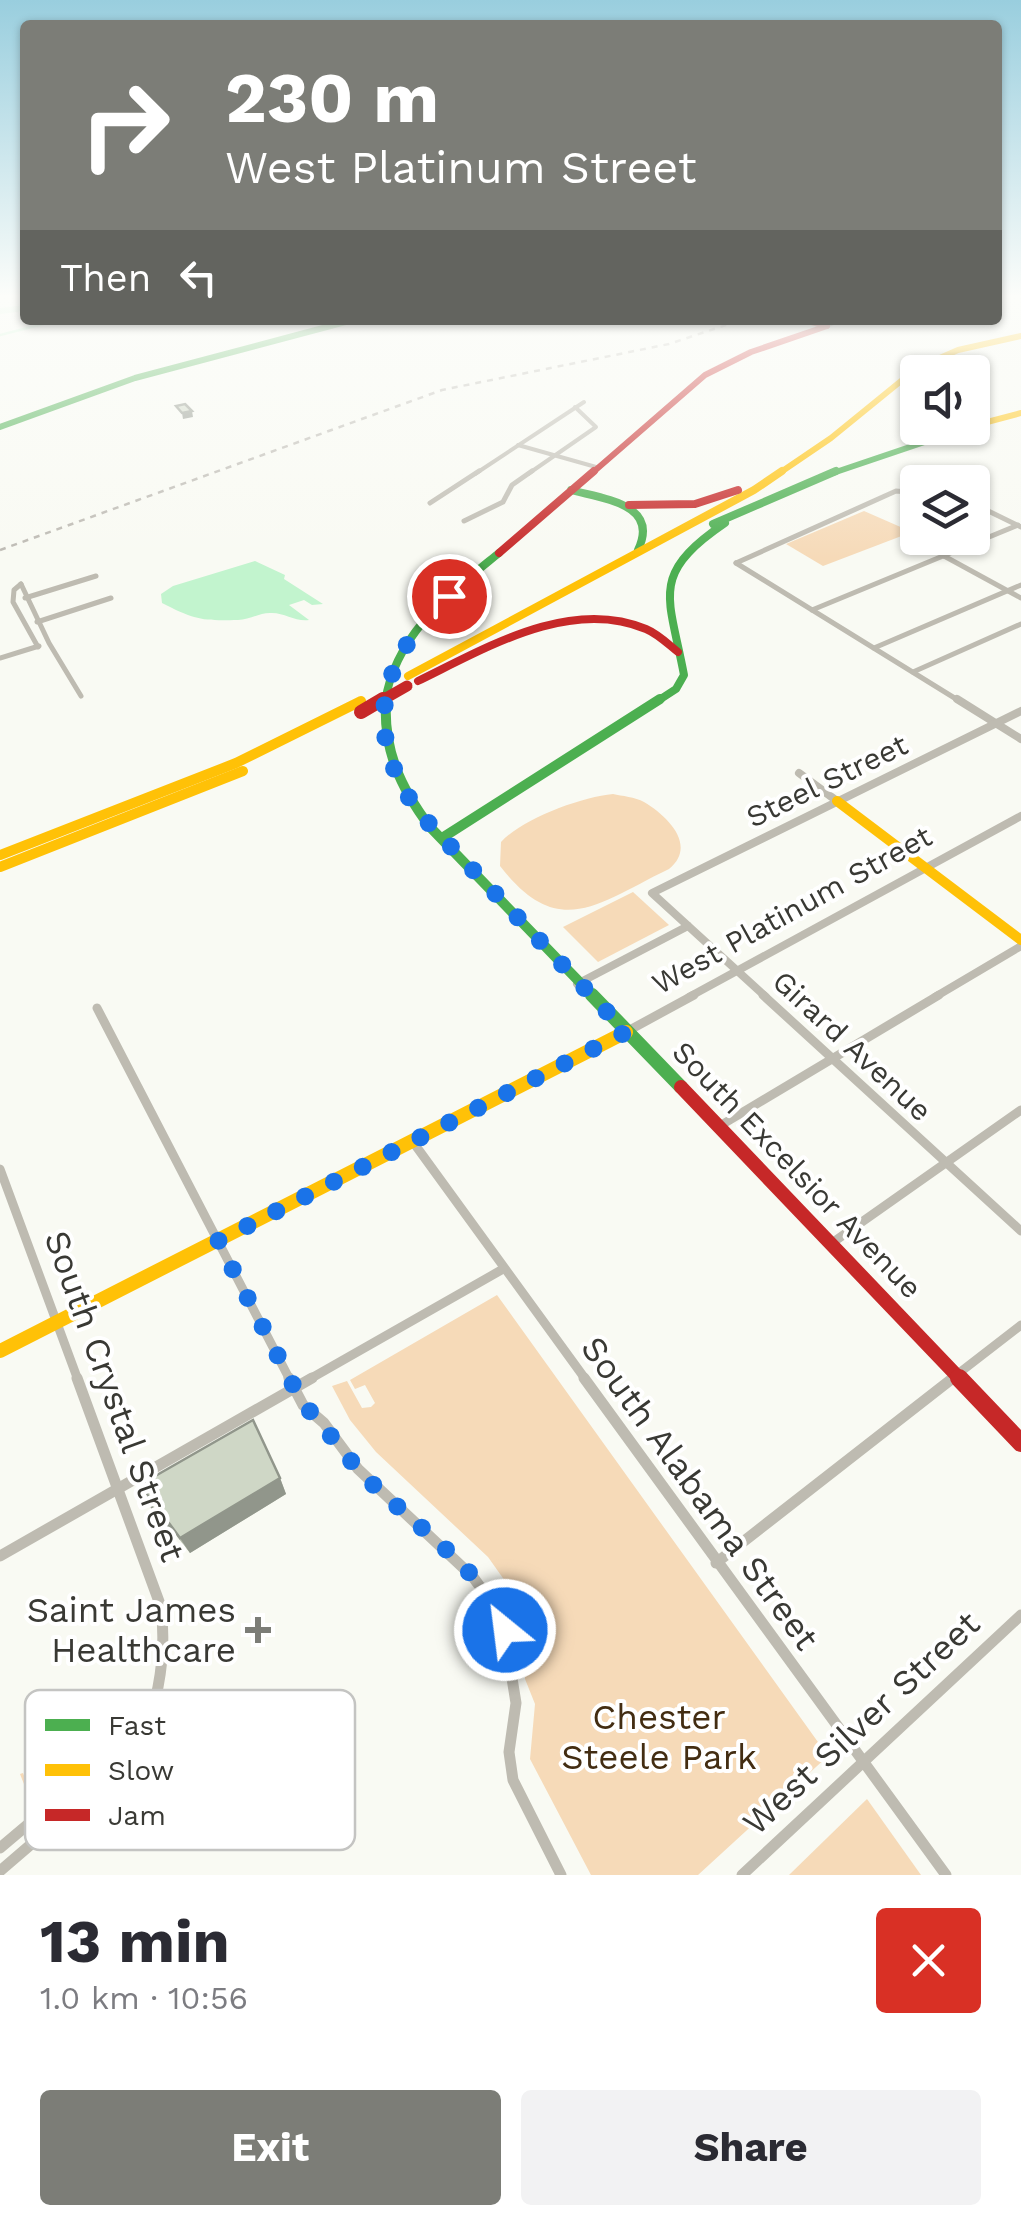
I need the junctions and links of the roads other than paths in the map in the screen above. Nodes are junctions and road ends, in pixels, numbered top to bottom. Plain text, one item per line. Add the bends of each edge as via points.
1 (121, 384) edge
2 (698, 384) edge
3 (897, 384) edge
4 (584, 402) dead end
5 (575, 408) junction
6 (1021, 412) edge
7 (990, 421) edge
8 (0, 427) edge
9 (518, 445) junction
10 (912, 445) edge
11 (558, 456) junction
12 (804, 458) junction
13 (596, 466) junction
14 (571, 490) junction
15 (900, 491) edge
16 (766, 501) junction
17 (613, 502) junction
18 (430, 503) dead end
19 (990, 512) edge
20 (464, 521) dead end
21 (1020, 526) edge
22 (944, 556) junction
23 (96, 576) dead end
24 (1021, 585) edge
25 (1008, 591) junction
26 (561, 595) junction
27 (26, 598) junction
28 (111, 598) dead end
29 (1021, 598) edge
30 (13, 602) junction
31 (0, 606) edge
32 (812, 610) junction
33 (38, 622) junction
34 (1021, 624) edge
35 (48, 644) junction
36 (38, 646) junction
37 (874, 648) junction
38 (681, 656) junction
39 (0, 658) edge
40 (914, 672) junction
41 (408, 682) junction
42 (81, 696) dead end
43 (361, 706) junction
44 (1021, 711) edge
45 (996, 723) junction
46 (1021, 739) edge
47 (799, 773) dead end
48 (837, 801) junction
49 (1021, 816) edge
50 (442, 838) junction
51 (0, 855) edge
52 (0, 867) edge
53 (927, 868) junction
54 (652, 893) joint
55 (688, 926) junction
56 (1021, 943) edge
57 (738, 971) junction
58 (577, 984) junction
59 (96, 1008) dead end
60 (626, 1032) junction
61 (832, 1058) junction
62 (1021, 1110) edge
63 (718, 1127) junction
64 (413, 1142) junction
65 (945, 1163) junction
66 (0, 1169) edge
67 (1021, 1231) edge
68 (218, 1241) junction
69 (832, 1243) junction
70 (503, 1269) junction
71 (56, 1322) junction
72 (1021, 1325) edge
73 (0, 1352) edge
74 (957, 1376) junction
75 (294, 1388) junction
76 (1021, 1444) edge
77 (115, 1491) junction
78 (0, 1556) edge
79 (716, 1563) junction
80 (1021, 1614) edge
81 (156, 1690) edge
82 (862, 1762) junction
83 (25, 1827) edge
84 (0, 1848) edge
85 (25, 1850) edge
86 (0, 1871) edge
87 (561, 1875) edge
88 (742, 1875) edge
89 (946, 1875) edge

1 - 8 main road
2 - 13 main road, South Excelsior Avenue
3 - 12 main road
4 - 5 street
5 - 9 street
5 - 11 street via 596,428
6 - 7 main road
9 - 11 street
9 - 18 street
10 - 16 main road
11 - 13 street
11 - 20 street via 512,486 503,502
12 - 17 main road via 704,503
12 - 26 main road
13 - 14 main road, South Excelsior Avenue
14 - 17 main road
14 - 50 main road, South Excelsior Avenue via 426,616 392,668 384,719 390,766
15 - 32 street via 736,563
16 - 38 main road via 696,540 671,566 665,594
16 - 41 main road
17 - 26 main road via 639,514 648,539
19 - 21 street
21 - 22 street
22 - 25 street
22 - 32 street
23 - 27 street
24 - 25 street
25 - 29 street
25 - 37 street
26 - 41 main road
27 - 30 street via 21,584
27 - 33 street
28 - 33 street
30 - 31 street
30 - 36 street
32 - 37 street
33 - 35 street
34 - 40 street
35 - 36 street
35 - 42 street
36 - 39 street
37 - 40 street
38 - 41 main road via 636,624 582,618
38 - 50 main road via 684,675 656,705
40 - 45 street
41 - 43 main road
43 - 51 main road
43 - 52 main road via 224,779
44 - 45 street, Steel Street
45 - 46 street
45 - 48 street, Steel Street
47 - 48 street
48 - 53 main road
48 - 54 street, Steel Street
49 - 53 street, West Platinum Street
50 - 58 main road, South Excelsior Avenue
53 - 56 main road
53 - 57 street, West Platinum Street
54 - 55 street, Girard Avenue
55 - 57 street, Girard Avenue
55 - 58 street
56 - 61 street
57 - 60 street, West Platinum Street
57 - 61 street, Girard Avenue
58 - 60 main road, South Excelsior Avenue
59 - 68 street
60 - 63 main road, South Excelsior Avenue
60 - 64 main road, West Platinum Street
61 - 63 street
61 - 65 street, Girard Avenue
62 - 65 street
63 - 69 main road, South Excelsior Avenue
64 - 68 main road, West Platinum Street
64 - 70 street, South Alabama Street
65 - 67 street, Girard Avenue
65 - 69 street
66 - 71 street, South Crystal Street
68 - 71 main road, West Platinum Street
68 - 75 street
69 - 74 main road, South Excelsior Avenue
70 - 75 street
70 - 79 street, South Alabama Street
71 - 73 main road, West Platinum Street
71 - 77 street, South Crystal Street
72 - 74 street
74 - 76 main road, South Excelsior Avenue
74 - 79 street
75 - 77 street
75 - 87 street via 358,1469 473,1577 502,1617 516,1703 513,1780
77 - 78 street
77 - 81 street, South Crystal Street via 164,1622
79 - 82 street, South Alabama Street
80 - 82 street, West Silver Street
82 - 88 street, West Silver Street
82 - 89 street, South Alabama Street
83 - 84 street
85 - 86 street, South Crystal Street

